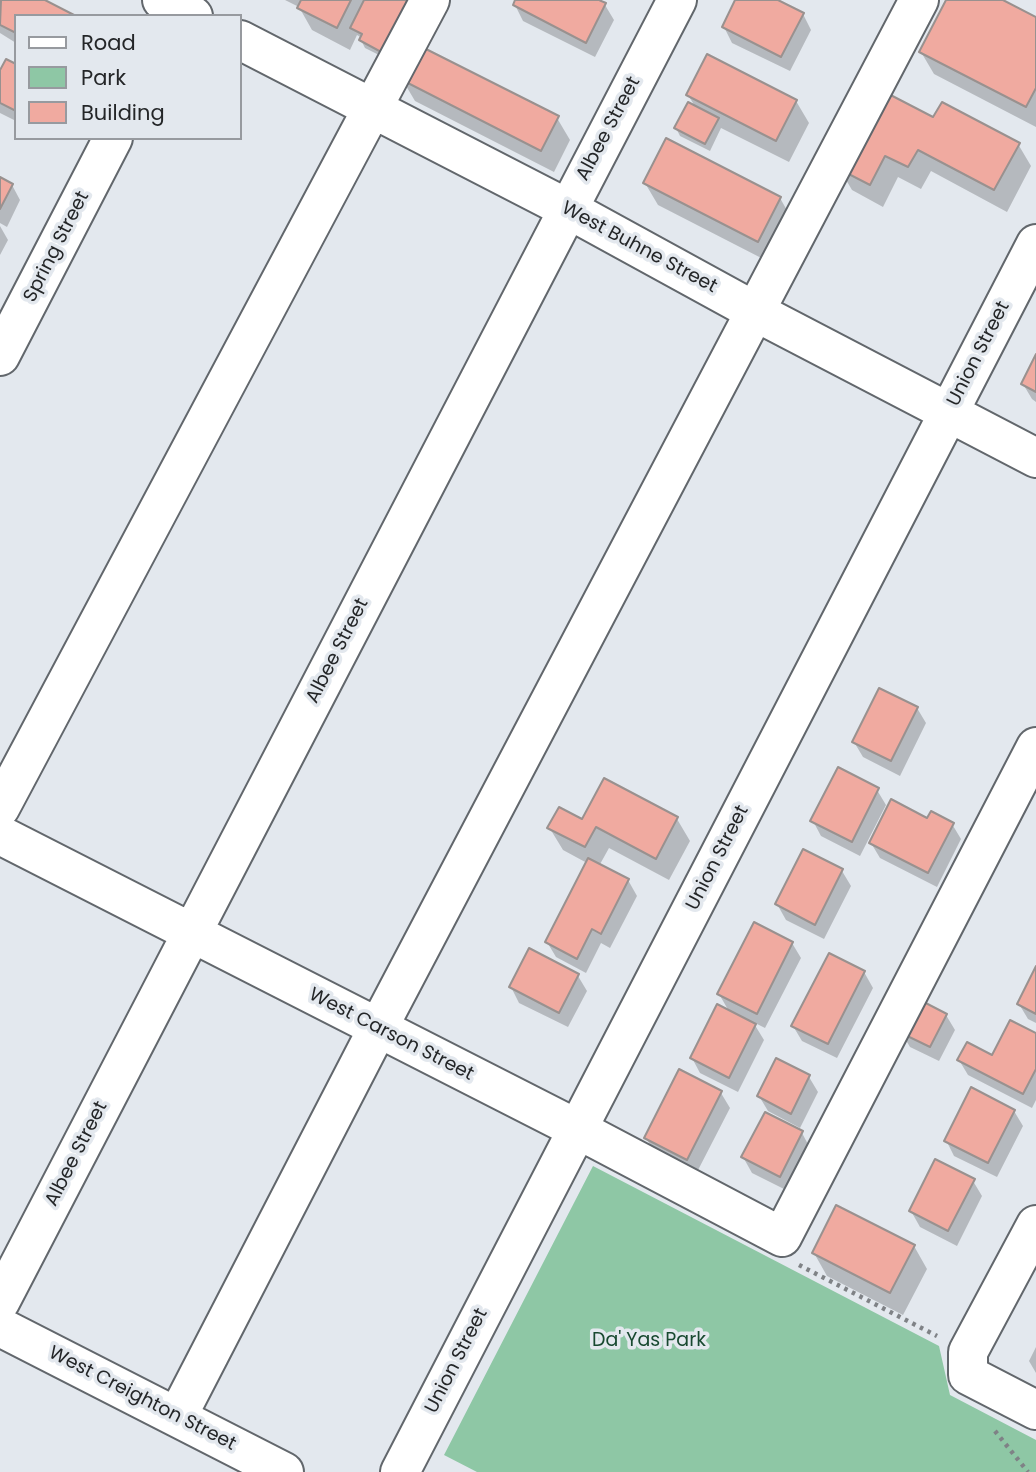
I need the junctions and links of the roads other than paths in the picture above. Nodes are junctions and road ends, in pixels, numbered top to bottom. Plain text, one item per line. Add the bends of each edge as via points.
1 (430, 0) edge
2 (677, 0) edge
3 (919, 0) edge
4 (242, 41) edge
5 (372, 110) junction
6 (112, 140) edge
7 (568, 209) junction
8 (1036, 244) edge
9 (756, 312) junction
10 (0, 356) edge
11 (949, 412) junction
12 (1036, 458) edge
13 (1036, 747) edge
14 (0, 808) edge
15 (0, 835) edge
16 (191, 934) junction
17 (378, 1028) junction
18 (577, 1129) junction
19 (1036, 1225) edge
20 (0, 1301) edge
21 (0, 1327) edge
22 (1036, 1410) edge
23 (177, 1417) junction
24 (284, 1472) edge
25 (400, 1472) edge

1 - 5 street
2 - 7 street, Albee Street
3 - 9 street
4 - 5 street, West Buhne Street
5 - 7 street, West Buhne Street
5 - 14 street
6 - 10 street, Spring Street
7 - 9 street, West Buhne Street
7 - 16 street, Albee Street
8 - 11 street, Union Street
9 - 11 street, West Buhne Street
9 - 17 street
11 - 12 street, West Buhne Street
11 - 18 street, Union Street
13 - 18 street, West Carson Street via 782,1237
15 - 16 street, West Carson Street
16 - 17 street, West Carson Street
16 - 20 street, Albee Street
17 - 18 street, West Carson Street
17 - 23 street
18 - 25 street, Union Street
19 - 22 street via 968,1363
21 - 23 street, West Creighton Street
23 - 24 street, West Creighton Street

